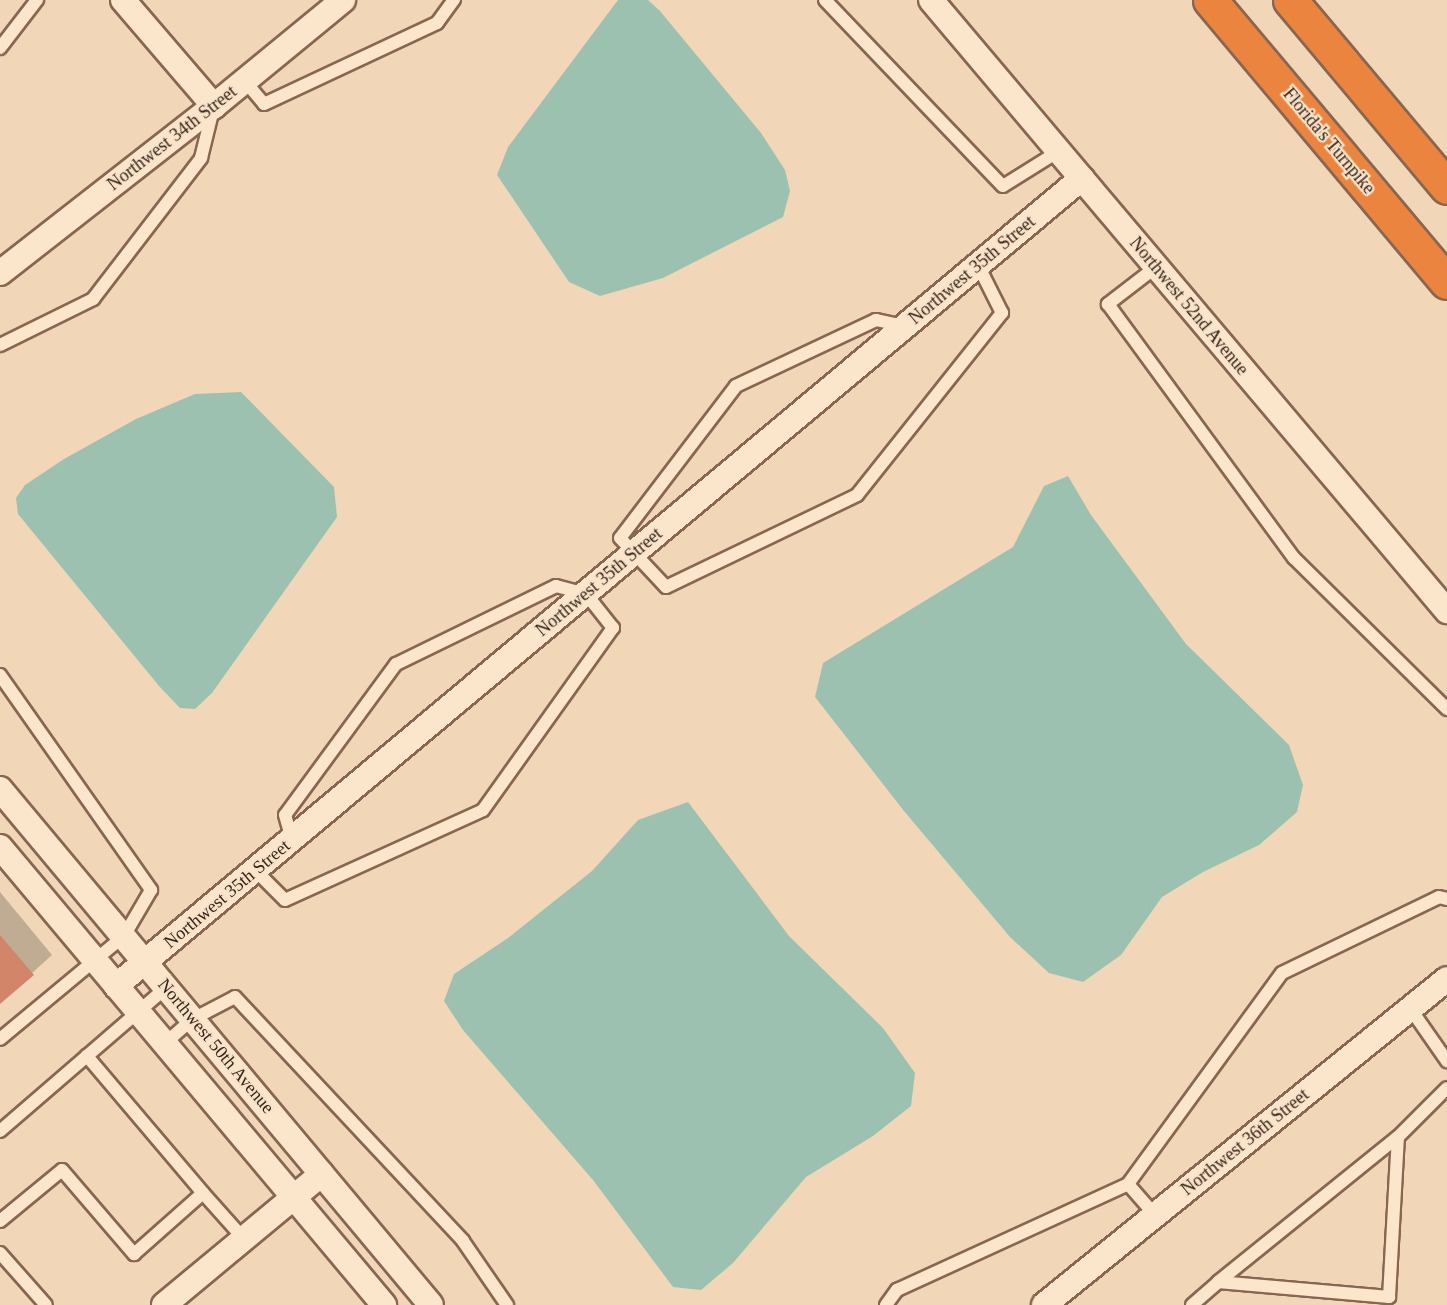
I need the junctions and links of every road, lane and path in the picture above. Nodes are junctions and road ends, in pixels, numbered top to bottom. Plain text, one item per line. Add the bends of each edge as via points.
1 (37, 0) edge
2 (123, 0) edge
3 (343, 0) edge
4 (454, 0) edge
5 (825, 0) edge
6 (931, 0) edge
7 (1210, 0) edge
8 (1290, 0) edge
9 (0, 48) edge
10 (244, 80) junction
11 (214, 106) junction
12 (1059, 152) junction
13 (1082, 178) junction
14 (1447, 187) edge
15 (978, 265) junction
16 (1156, 267) junction
17 (0, 273) edge
18 (1447, 282) edge
19 (906, 326) junction
20 (0, 345) edge
21 (634, 553) junction
22 (586, 594) junction
23 (1447, 611) edge
24 (0, 675) edge
25 (1447, 709) edge
26 (0, 789) edge
27 (292, 840) junction
28 (0, 847) edge
29 (255, 870) junction
30 (1447, 899) edge
31 (124, 936) junction
32 (94, 960) junction
33 (146, 962) junction
34 (1447, 979) edge
35 (116, 986) junction
36 (167, 987) junction
37 (1410, 1008) junction
38 (138, 1012) junction
39 (193, 1019) junction
40 (0, 1039) edge
41 (164, 1044) junction
42 (87, 1056) junction
43 (1447, 1061) edge
44 (1447, 1088) edge
45 (0, 1131) edge
46 (1398, 1137) junction
47 (322, 1174) junction
48 (1128, 1184) junction
49 (203, 1193) junction
50 (294, 1197) junction
51 (1155, 1215) junction
52 (0, 1221) edge
53 (244, 1239) junction
54 (0, 1253) edge
55 (1218, 1282) junction
56 (46, 1305) edge
57 (164, 1305) edge
58 (384, 1305) edge
59 (431, 1305) edge
60 (507, 1305) edge
61 (886, 1305) edge
62 (1044, 1305) edge
63 (1193, 1305) edge

1 - 9 lane
2 - 11 street
3 - 10 street, Northwest 34th Street
4 - 10 lane via 437,23 264,104
5 - 12 lane via 1003,186
6 - 12 street, Northwest 52nd Avenue
7 - 18 highway, Florida's Turnpike
8 - 14 highway
10 - 11 street, Northwest 34th Street
11 - 17 street, Northwest 34th Street
11 - 20 lane via 201,158 93,299
12 - 13 street, Northwest 52nd Avenue
13 - 15 street, Northwest 35th Street
13 - 16 street, Northwest 52nd Avenue
15 - 19 street, Northwest 35th Street
15 - 21 lane via 1002,313 857,495 666,587
16 - 23 street, Northwest 52nd Avenue
16 - 25 lane via 1108,304 1294,558
19 - 21 street, Northwest 35th Street
19 - 21 lane via 876,320 736,386 620,538
21 - 22 street, Northwest 35th Street
22 - 27 street, Northwest 35th Street
22 - 27 lane via 556,586 396,664 285,815
22 - 29 lane via 613,628 483,810 285,900
24 - 31 lane via 151,890
26 - 31 street, Northwest 50th Avenue
27 - 29 street, Northwest 35th Street
28 - 32 street, Northwest 50th Avenue
29 - 33 street, Northwest 35th Street
30 - 48 lane via 1439,897 1282,973
31 - 32 lane
31 - 33 street, Northwest 50th Avenue
32 - 35 street, Northwest 50th Avenue
32 - 40 lane
33 - 35 street, Northwest 35th Street
33 - 36 street, Northwest 50th Avenue
34 - 37 street, Northwest 36th Street
35 - 38 street, Northwest 50th Avenue
36 - 38 lane
36 - 39 street, Northwest 50th Avenue
37 - 43 lane
37 - 51 street, Northwest 36th Street
38 - 41 street, Northwest 50th Avenue
38 - 42 lane
39 - 41 lane
39 - 47 street, Northwest 50th Avenue
39 - 60 lane via 235,997 463,1241
41 - 50 street, Northwest 50th Avenue
42 - 45 lane
42 - 49 lane
44 - 46 lane
46 - 55 lane
46 - 55 lane via 1389,1297
47 - 50 street
47 - 59 street, Northwest 50th Avenue
48 - 51 lane
48 - 61 lane via 897,1290
49 - 52 lane via 134,1254 62,1170
49 - 53 lane
50 - 53 street
50 - 58 street, Northwest 50th Avenue
51 - 62 street, Northwest 36th Street
53 - 57 street
54 - 56 lane
55 - 63 lane

